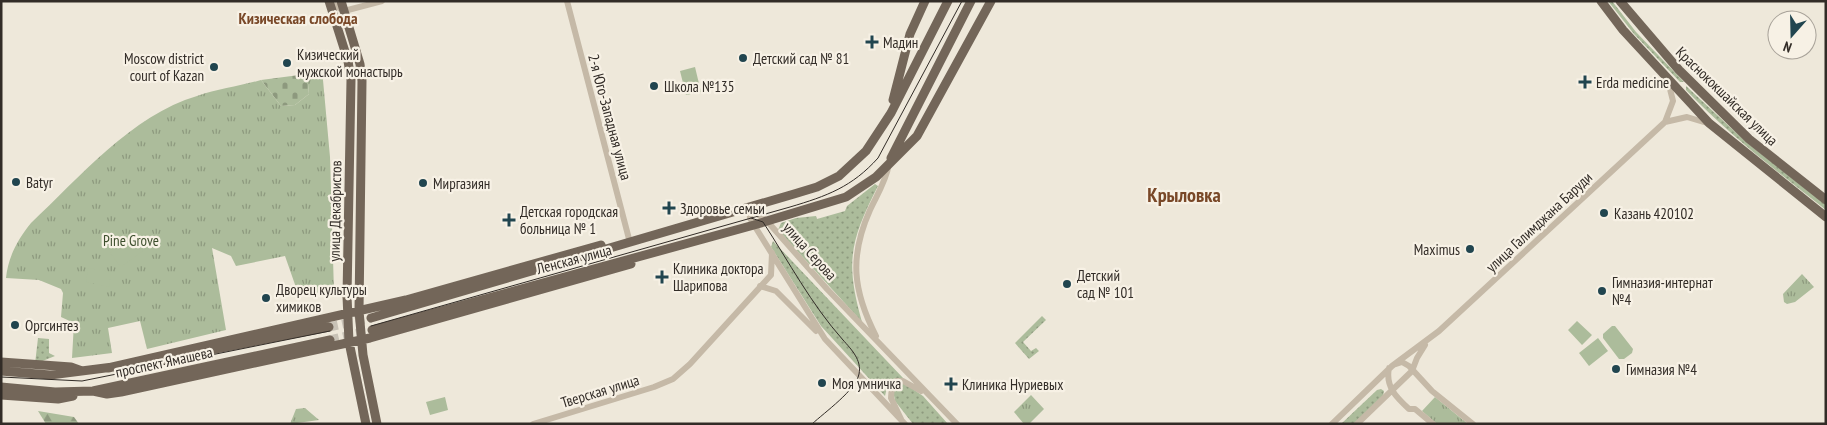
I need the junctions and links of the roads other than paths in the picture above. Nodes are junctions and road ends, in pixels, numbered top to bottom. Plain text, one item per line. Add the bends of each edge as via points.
1 (329, 1) edge
2 (341, 1) edge
3 (382, 1) edge
4 (567, 1) edge
5 (926, 1) edge
6 (948, 1) edge
7 (972, 1) edge
8 (991, 1) edge
9 (1600, 1) edge
10 (1620, 1) edge
11 (344, 11) junction
12 (1667, 79) junction
13 (891, 112) junction
14 (1665, 122) junction
15 (1709, 123) junction
16 (889, 163) junction
17 (1826, 200) edge
18 (749, 208) junction
19 (1826, 217) edge
20 (767, 221) junction
21 (754, 225) junction
22 (643, 238) junction
23 (629, 239) junction
24 (692, 242) junction
25 (772, 253) junction
26 (760, 286) junction
27 (359, 311) junction
28 (348, 314) junction
29 (371, 318) tunnel mouth
30 (329, 326) tunnel mouth
31 (372, 330) tunnel mouth
32 (825, 339) junction
33 (1430, 339) junction
34 (330, 340) tunnel mouth
35 (361, 340) junction
36 (349, 342) junction
37 (880, 344) junction
38 (1, 362) edge
39 (1392, 366) junction
40 (108, 368) junction
41 (1, 371) edge
42 (1412, 371) junction
43 (87, 372) junction
44 (1, 387) edge
45 (1391, 389) junction
46 (90, 392) junction
47 (1, 395) edge
48 (928, 396) junction
49 (903, 422) edge
50 (366, 424) edge
51 (377, 424) edge
52 (533, 424) edge
53 (956, 424) edge
54 (1332, 424) edge
55 (1357, 424) edge
56 (1433, 424) edge
57 (1473, 424) edge

1 - 11 street
1 - 28 main road, улица Декабристов via 351,80
2 - 11 main road, улица Декабристов
3 - 11 street
4 - 23 street, 2-я Юго-Западная улица
5 - 13 main road via 910,34
6 - 13 main road
7 - 16 main road
8 - 16 main road, Ленская улица via 925,124
9 - 12 main road, Краснококшайская улица
10 - 17 main road, Краснококшайская улица via 1679,70 1742,133
11 - 27 main road, улица Декабристов via 362,81
12 - 14 street, улица Галимджана Баруди via 1673,101
12 - 15 main road, Краснококшайская улица
13 - 18 main road, Ленская улица via 866,151 849,169 817,187
14 - 15 street via 1687,117
14 - 33 street, улица Галимджана Баруди
15 - 19 main road, Краснококшайская улица
16 - 20 main road, Ленская улица via 864,186 846,197
16 - 37 street via 860,236 855,267 861,303
18 - 20 street, улица Серова
18 - 21 street, улица Серова
18 - 22 main road, Ленская улица
20 - 21 main road, Ленская улица
20 - 37 street, улица Серова
21 - 24 main road, Ленская улица
21 - 25 street, улица Серова
22 - 23 main road
22 - 29 main road, Ленская улица
23 - 27 main road
24 - 31 main road, Ленская улица
24 - 35 main road via 636,263
25 - 26 street via 771,275
25 - 32 street, улица Серова
26 - 32 street, улица Серова via 776,291
26 - 52 street, Тверская улица via 706,349 673,379
27 - 28 main road
27 - 35 main road, улица Декабристов
28 - 36 main road, улица Декабристов
28 - 40 main road
30 - 40 main road, проспект Ямашева via 160,362
32 - 49 street, улица Серова
33 - 39 street
33 - 42 street via 1416,358
34 - 46 main road, проспект Ямашева
35 - 36 main road
35 - 51 main road, улица Декабристов
36 - 46 main road via 121,392
36 - 50 main road, улица Декабристов
37 - 48 street, улица Серова
38 - 43 main road via 71,367
39 - 42 street via 1404,363
39 - 45 street via 1388,375
39 - 54 street
40 - 43 main road, проспект Ямашева
41 - 43 main road, проспект Ямашева via 50,375
42 - 45 street
42 - 57 street
44 - 46 main road, проспект Ямашева
45 - 55 street
45 - 56 street via 1409,409 1415,409
46 - 47 main road via 58,399
48 - 49 street via 906,381 894,383 891,398
48 - 53 street, улица Серова

